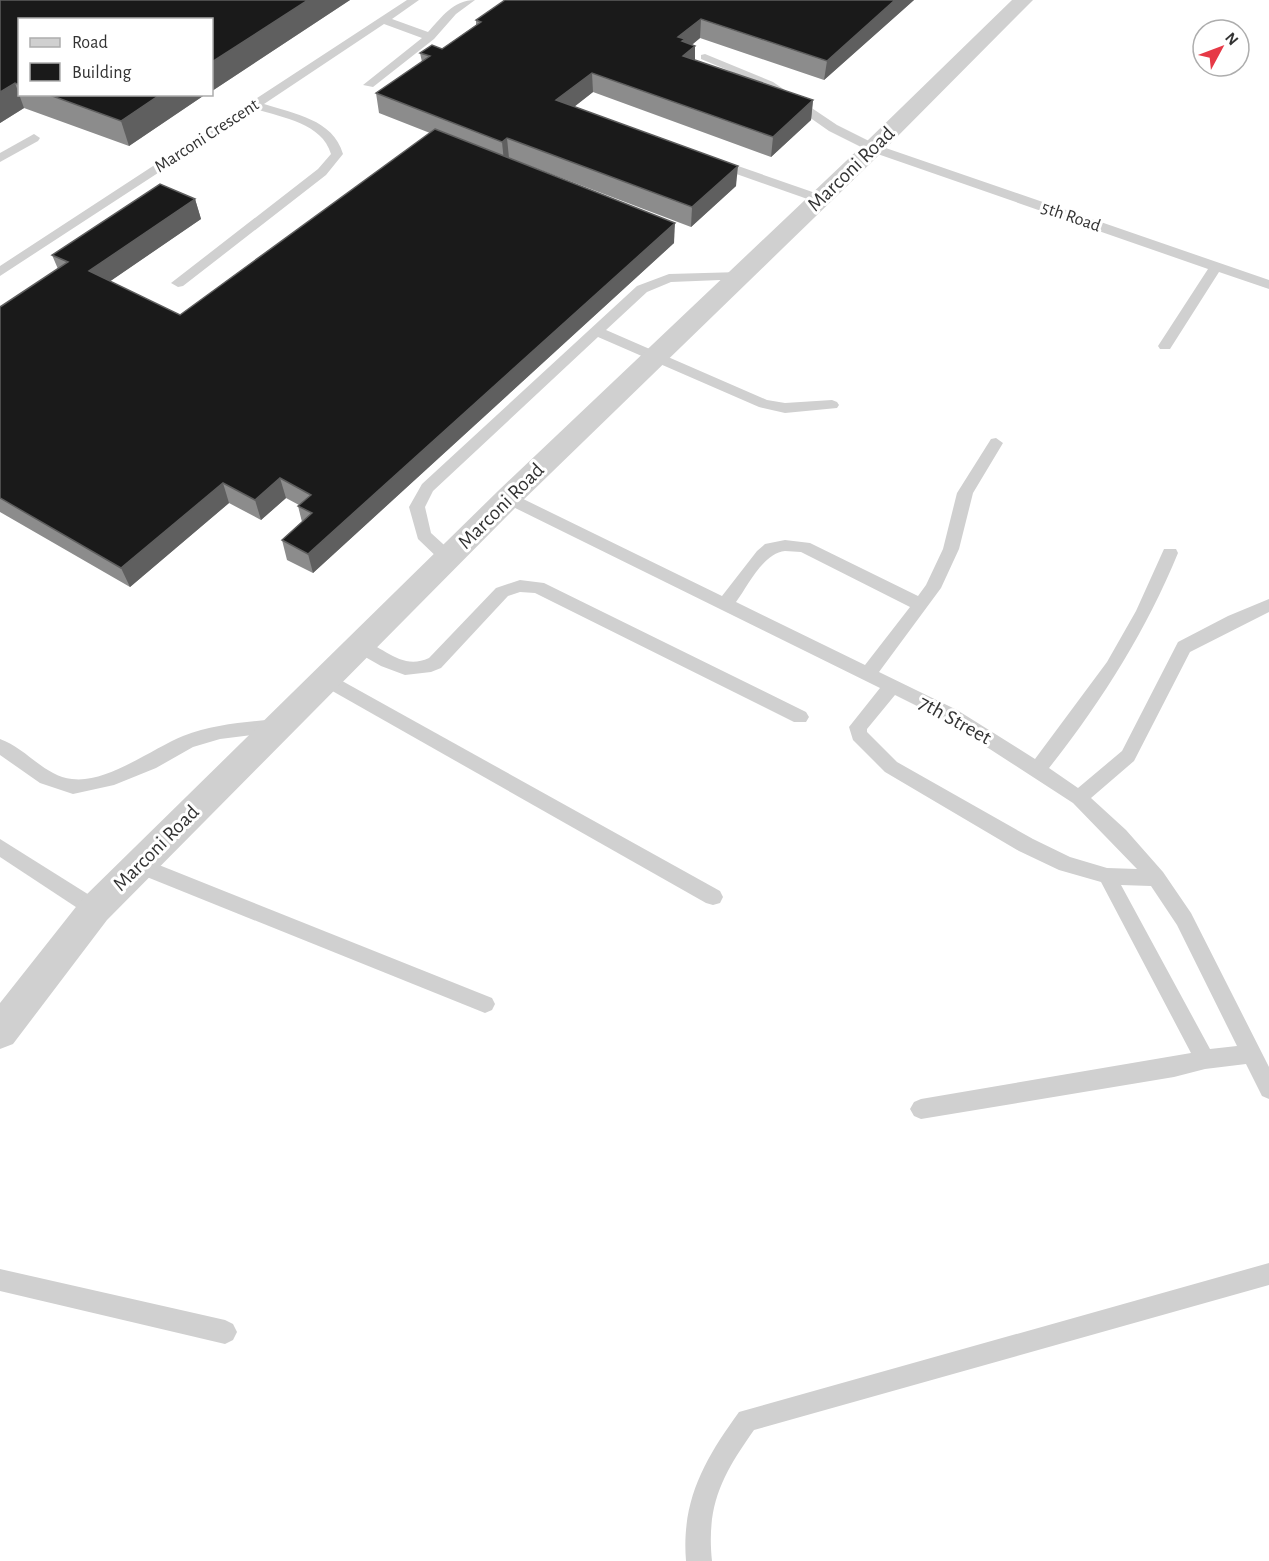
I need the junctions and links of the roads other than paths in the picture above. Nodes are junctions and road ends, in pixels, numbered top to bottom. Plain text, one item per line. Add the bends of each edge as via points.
1 (414, 0) edge
2 (470, 0) edge
3 (1023, 0) edge
4 (383, 20) junction
5 (430, 37) junction
6 (705, 57) dead end
7 (369, 86) dead end
8 (254, 105) junction
9 (34, 138) dead end
10 (873, 148) junction
11 (0, 158) edge
12 (706, 159) edge
13 (820, 199) junction
14 (1216, 267) junction
15 (0, 272) edge
16 (740, 276) junction
17 (178, 283) dead end
18 (1269, 285) edge
19 (596, 331) junction
20 (1165, 346) dead end
21 (654, 356) junction
22 (831, 405) dead end
23 (996, 443) dead end
24 (508, 498) junction
25 (1170, 553) dead end
26 (448, 558) junction
27 (725, 604) junction
28 (921, 605) junction
29 (1269, 605) edge
30 (359, 645) junction
31 (868, 674) junction
32 (326, 680) junction
33 (892, 686) junction
34 (800, 717) dead end
35 (278, 726) junction
36 (0, 746) edge
37 (1037, 768) junction
38 (1079, 798) junction
39 (0, 847) edge
40 (139, 865) junction
41 (1107, 876) junction
42 (1156, 878) junction
43 (712, 897) dead end
44 (95, 909) junction
45 (485, 1005) dead end
46 (0, 1032) edge
47 (1253, 1054) junction
48 (1205, 1059) junction
49 (1269, 1089) edge
50 (921, 1109) dead end
51 (1269, 1275) edge
52 (0, 1280) edge
53 (225, 1332) dead end
54 (699, 1561) edge

1 - 4 lane, Marconi Crescent
2 - 5 lane via 452,12
3 - 10 street, Marconi Road
4 - 5 lane
4 - 8 lane, Marconi Crescent
5 - 7 lane
6 - 10 lane, 5th Road via 769,84 832,128
8 - 15 lane, Marconi Crescent
8 - 17 lane via 330,135 337,154 322,172
9 - 11 lane
10 - 13 street, Marconi Road
10 - 14 lane, 5th Road
12 - 13 lane
13 - 16 street, Marconi Road
14 - 18 lane, 5th Road
14 - 20 lane
16 - 19 lane via 669,278 642,289
16 - 21 street, Marconi Road
19 - 21 lane
19 - 26 lane via 427,488 417,507 424,535
21 - 22 lane via 764,404 796,408
21 - 24 street, Marconi Road
23 - 28 lane via 965,493 951,549
24 - 26 street, Marconi Road
24 - 27 lane, 7th Street
25 - 37 lane via 1137,626 1075,722
26 - 30 street, Marconi Road
27 - 28 lane via 767,551 793,545
27 - 31 lane, 7th Street
28 - 31 lane
29 - 38 lane via 1184,646 1128,756
30 - 32 street, Marconi Road
30 - 34 lane via 405,670 423,670 435,663 502,592 520,586 538,587
31 - 33 lane, 7th Street
32 - 35 street, Marconi Road
32 - 43 lane
33 - 37 lane, 7th Street via 951,715
33 - 41 lane via 858,727 868,747 891,767 1026,845 1066,864
35 - 36 lane via 187,742 108,780 73,787 46,778
35 - 40 street, Marconi Road
37 - 38 lane, 7th Street
38 - 42 lane, 7th Street
39 - 44 lane
40 - 44 street, Marconi Road
40 - 45 lane
41 - 42 lane
41 - 48 lane
42 - 47 lane, 7th Street via 1184,919
44 - 46 street, Marconi Road
47 - 48 lane
47 - 49 lane, 7th Street
48 - 50 lane
51 - 54 lane via 747,1420 718,1460 704,1501 695,1542
52 - 53 lane

